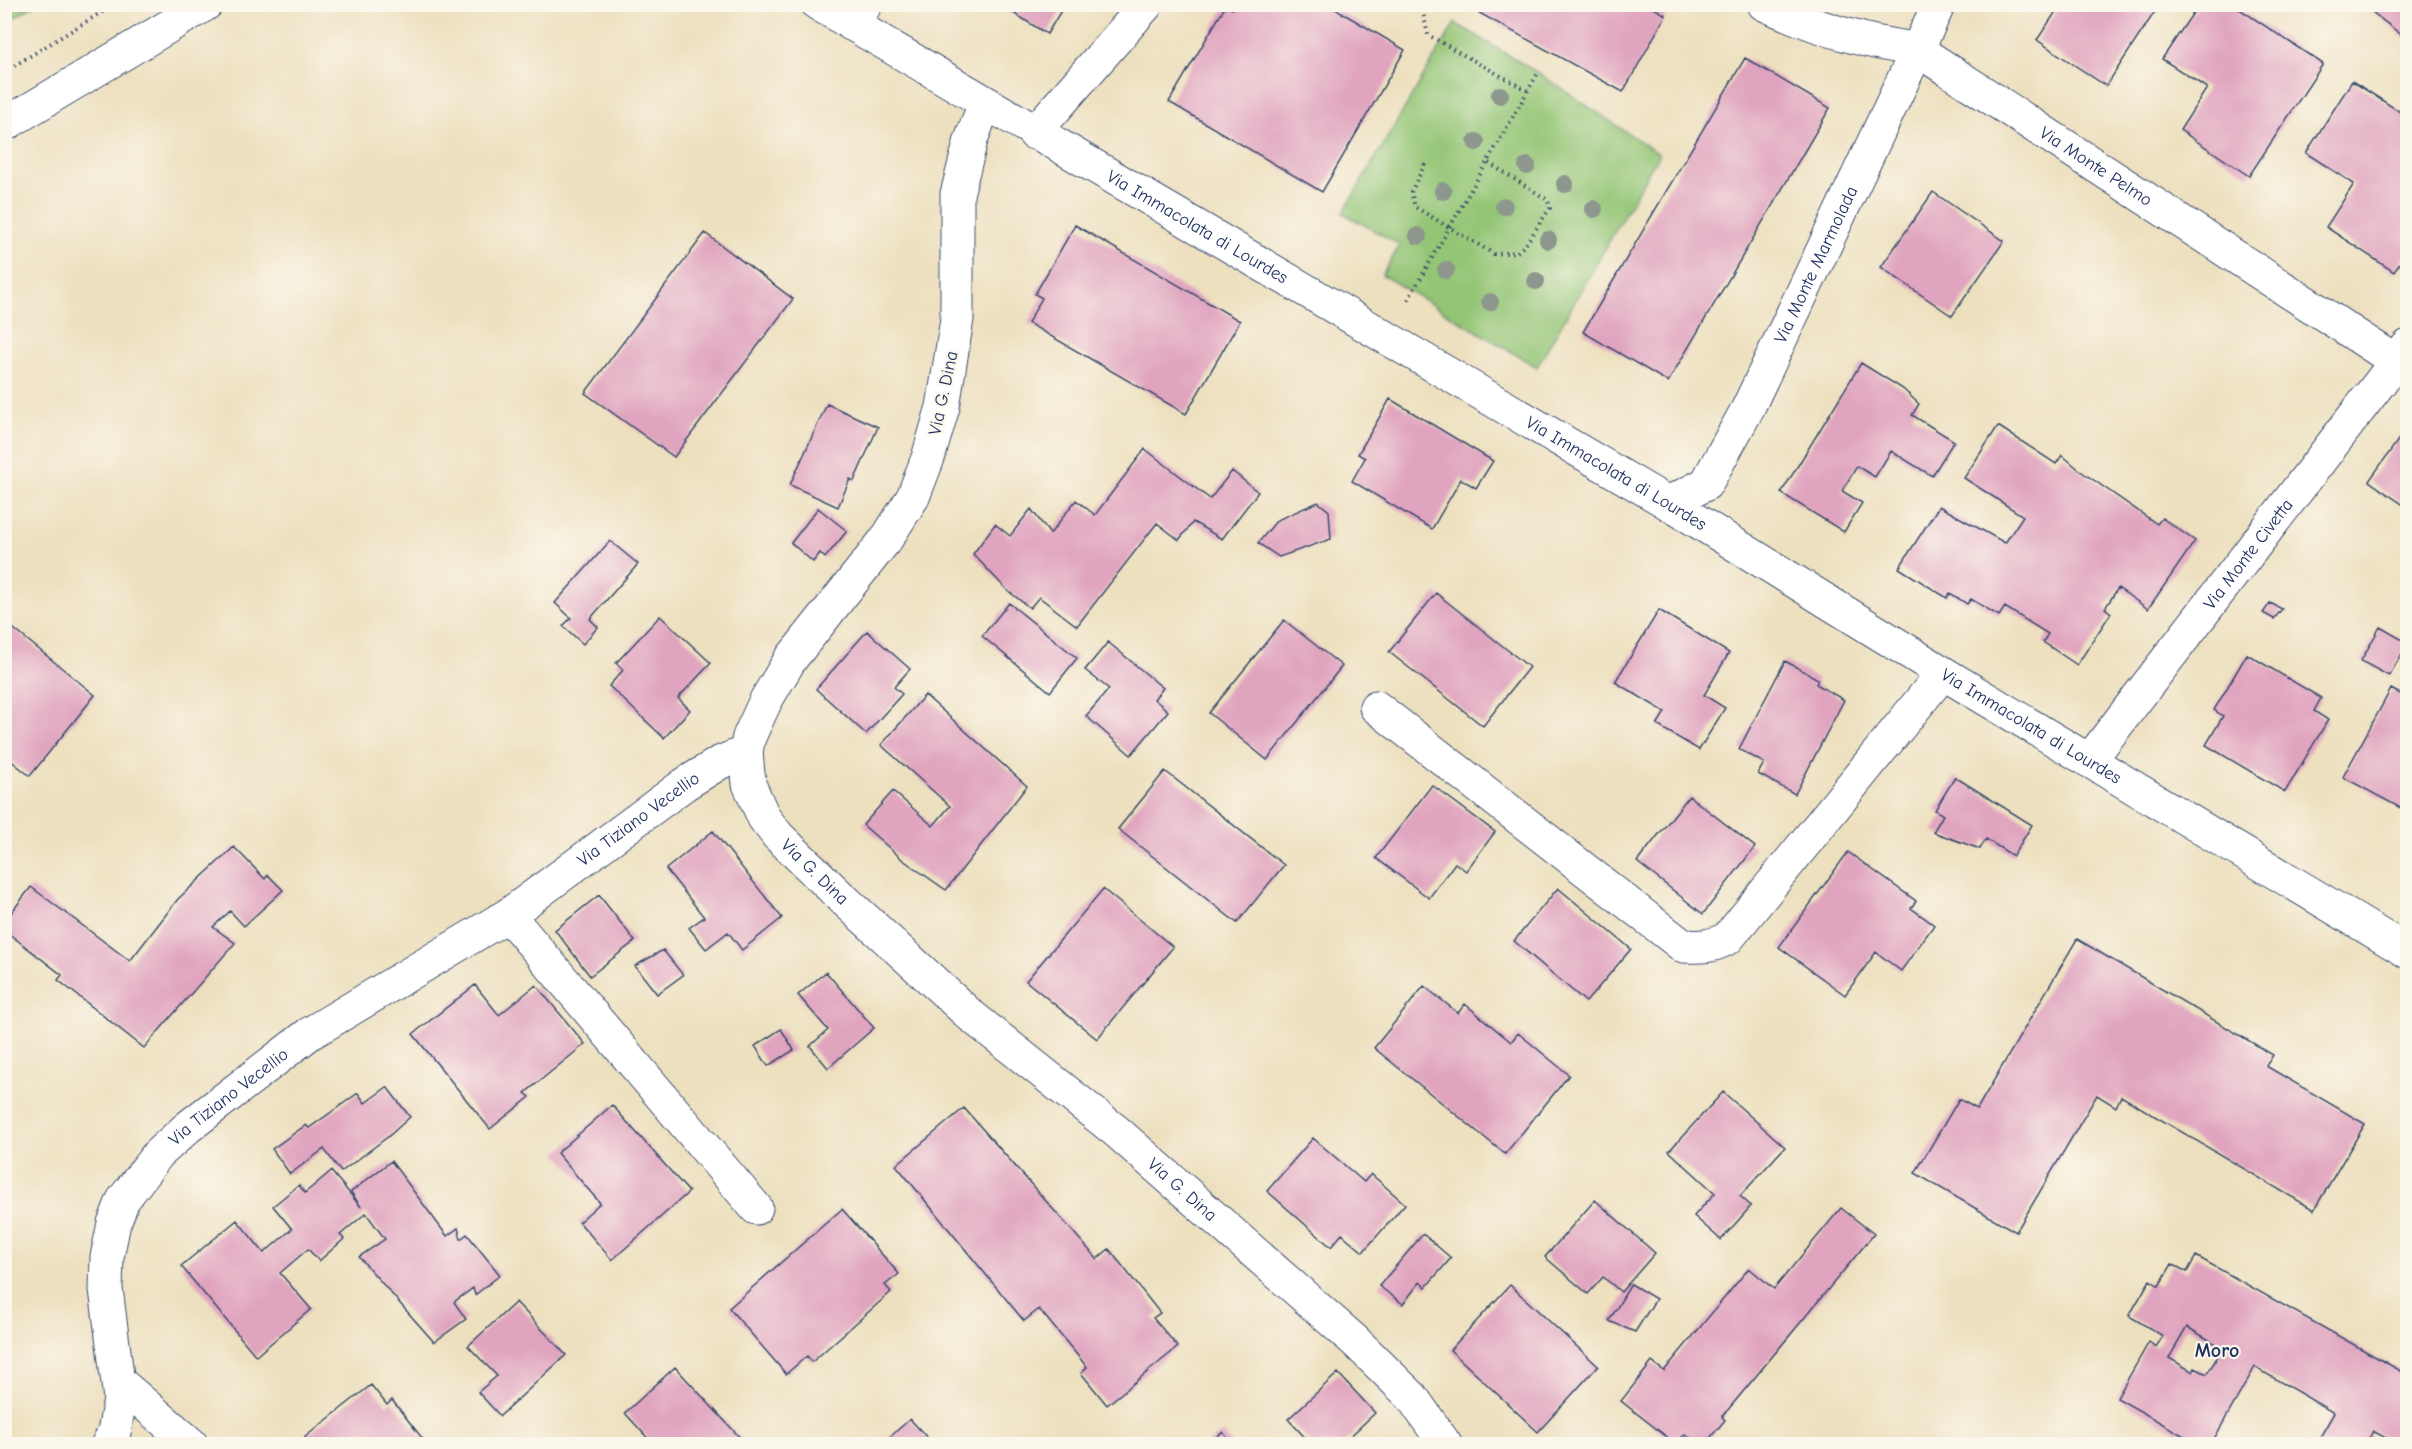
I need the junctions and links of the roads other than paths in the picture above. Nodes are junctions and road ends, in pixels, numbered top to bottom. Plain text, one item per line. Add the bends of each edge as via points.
1 (206, 4) edge
2 (818, 4) edge
3 (1147, 4) edge
4 (1764, 4) edge
5 (1939, 4) edge
6 (858, 14) edge
7 (1916, 50) junction
8 (985, 103) junction
9 (4, 125) edge
10 (1034, 133) junction
11 (2404, 359) edge
12 (1668, 503) junction
13 (1943, 673) junction
14 (1376, 707) dead end
15 (746, 752) junction
16 (2089, 761) junction
17 (508, 915) junction
18 (2408, 952) edge
19 (756, 1208) dead end
20 (119, 1382) junction
21 (108, 1444) edge
22 (191, 1444) edge
23 (1445, 1444) edge

1 - 9 street
2 - 6 street, Via Immacolata di Lourdes
3 - 10 street
4 - 7 street, Via Monte Pelmo via 1865,40
5 - 7 street, Via Monte Marmolada
6 - 8 street, Via Immacolata di Lourdes
7 - 11 street, Via Monte Pelmo
7 - 12 street, Via Monte Marmolada via 1748,408 1706,484
8 - 10 street, Via Immacolata di Lourdes
8 - 15 street, Via G. Dina via 957,194 957,318 943,407 928,458 913,497 887,538 790,660 766,700
10 - 12 street, Via Immacolata di Lourdes
11 - 16 street, Via Monte Civetta
12 - 13 street, Via Immacolata di Lourdes
13 - 14 street via 1728,938 1715,946 1701,947 1683,946
13 - 16 street, Via Immacolata di Lourdes
15 - 17 street, Via Tiziano Vecellio via 685,783
15 - 23 street, Via G. Dina via 749,784 778,836 970,1015 1116,1131 1355,1341 1412,1397
16 - 18 street, Via Immacolata di Lourdes
17 - 19 street
17 - 20 street, Via Tiziano Vecellio via 309,1034 188,1126 158,1154 123,1200 108,1257 106,1289
20 - 21 street, Via Tiziano Vecellio via 118,1417
20 - 22 street

